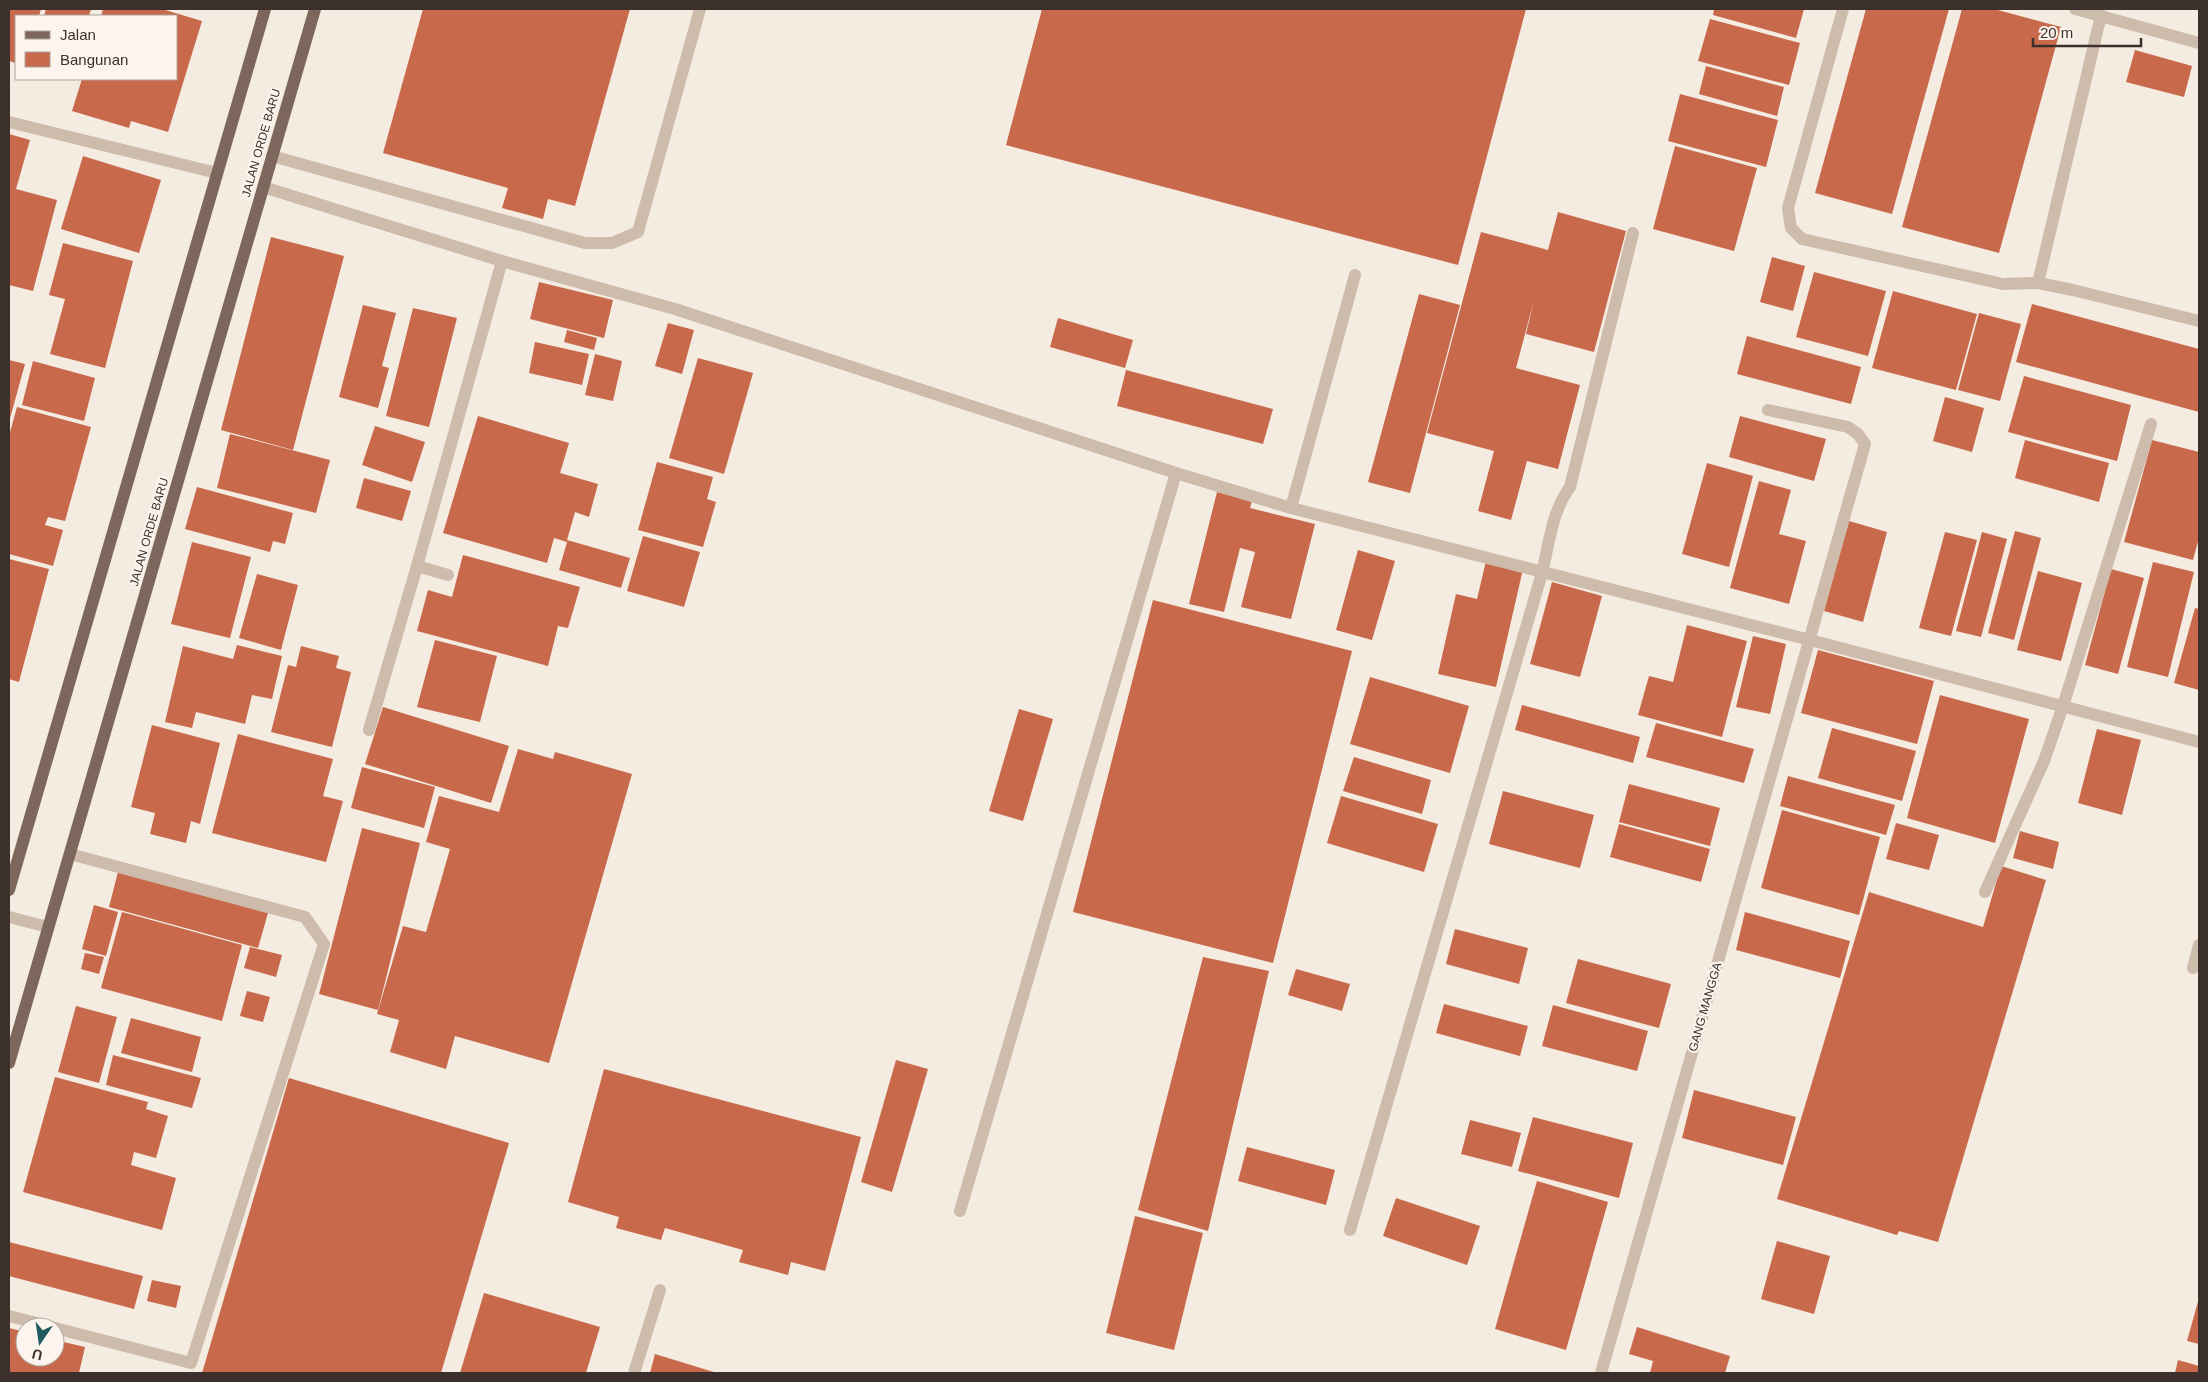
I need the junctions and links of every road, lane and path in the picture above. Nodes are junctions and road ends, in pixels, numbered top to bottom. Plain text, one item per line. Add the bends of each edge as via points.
1 (265, 9) edge
2 (315, 9) edge
3 (700, 9) edge
4 (1843, 9) edge
5 (2075, 9) edge
6 (2101, 15) junction
7 (2199, 43) edge
8 (9, 122) edge
9 (272, 156) junction
10 (217, 173) junction
11 (263, 187) junction
12 (1633, 233) dead end
13 (502, 261) junction
14 (1355, 275) dead end
15 (2038, 283) junction
16 (2199, 321) edge
17 (1768, 410) dead end
18 (2152, 424) dead end
19 (1176, 473) junction
20 (1290, 508) junction
21 (417, 566) junction
22 (1542, 573) junction
23 (448, 575) dead end
24 (1810, 640) junction
25 (2063, 706) junction
26 (369, 730) dead end
27 (2199, 742) edge
28 (70, 854) junction
29 (9, 890) edge
30 (1985, 892) dead end
31 (9, 917) edge
32 (48, 927) junction
33 (2199, 945) edge
34 (2193, 968) dead end
35 (9, 1063) edge
36 (960, 1211) dead end
37 (1350, 1230) dead end
38 (660, 1290) dead end
39 (65, 1330) edge
40 (634, 1373) edge
41 (1601, 1373) edge

1 - 10 main road
2 - 9 main road, JALAN ORDE BARU
3 - 9 street via 638,232 612,243 585,243
4 - 15 street via 1788,208 1791,228 1802,239 2003,284
5 - 6 street
6 - 7 street
6 - 15 street
8 - 10 street
9 - 11 main road, JALAN ORDE BARU
10 - 29 main road
11 - 13 street
11 - 28 main road, JALAN ORDE BARU
12 - 22 street via 1570,487 1557,511
13 - 19 street via 675,309
13 - 21 street
14 - 20 street
15 - 16 street
17 - 24 street, GANG MANGGA via 1848,426 1865,444
18 - 25 street
19 - 20 street
19 - 36 street
20 - 22 street
21 - 23 street
21 - 26 street
22 - 24 street
22 - 37 street
24 - 25 street
24 - 41 street, GANG MANGGA
25 - 27 street
25 - 30 street via 2044,761
28 - 32 main road, JALAN ORDE BARU
28 - 39 street via 305,917 324,944 191,1363
31 - 32 street
32 - 35 main road, JALAN ORDE BARU
33 - 34 street
38 - 40 street

